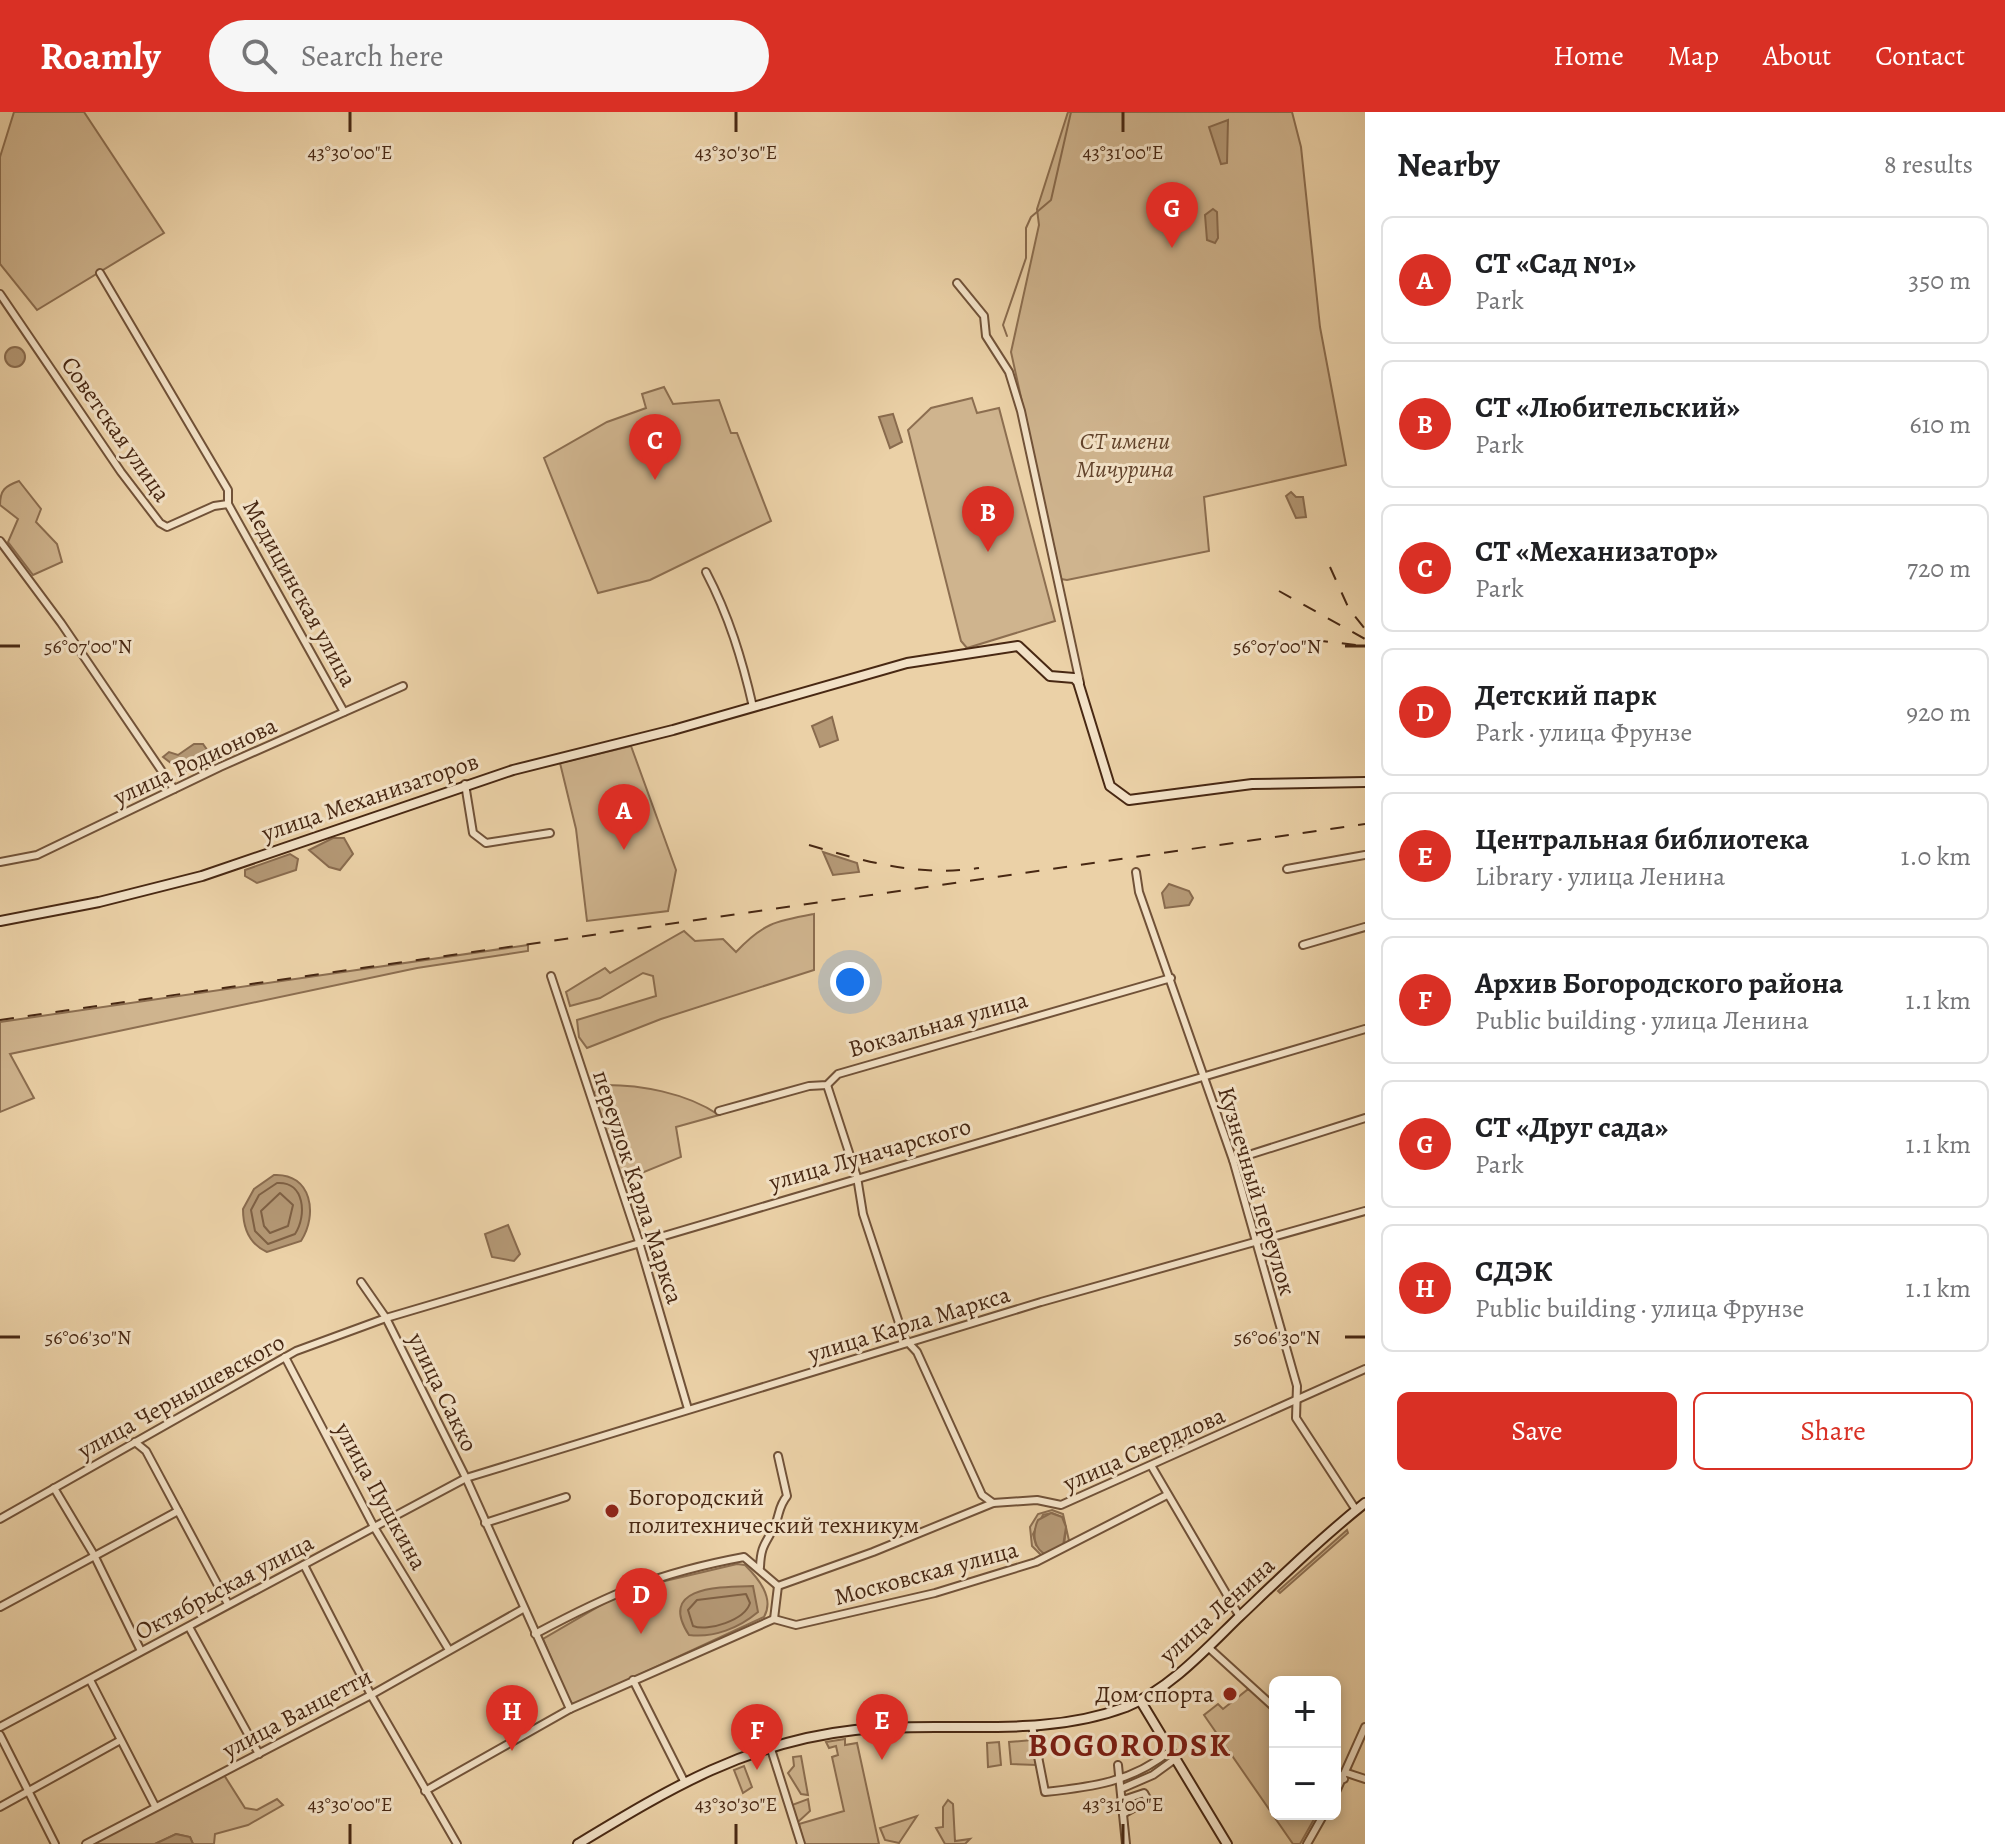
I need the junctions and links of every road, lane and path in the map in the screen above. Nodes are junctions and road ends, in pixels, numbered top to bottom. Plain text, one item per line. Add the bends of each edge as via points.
1 (100, 273) dead end
2 (957, 283) dead end
3 (0, 294) edge
4 (228, 504) junction
5 (0, 541) edge
6 (706, 572) dead end
7 (403, 686) dead end
8 (1081, 687) junction
9 (753, 707) junction
10 (344, 712) junction
11 (1365, 782) edge
12 (465, 784) junction
13 (174, 789) junction
14 (550, 833) dead end
15 (1365, 855) edge
16 (0, 862) edge
17 (1287, 869) dead end
18 (1136, 872) dead end
19 (0, 921) edge
20 (1365, 927) edge
21 (1303, 945) dead end
22 (551, 976) dead end
23 (1171, 978) junction
24 (1365, 1029) edge
25 (1203, 1076) junction
26 (827, 1085) junction
27 (719, 1111) dead end
28 (1365, 1118) edge
29 (1233, 1160) junction
30 (857, 1177) junction
31 (1365, 1211) edge
32 (639, 1242) junction
33 (1255, 1244) junction
34 (361, 1282) dead end
35 (386, 1318) junction
36 (911, 1343) junction
37 (285, 1357) junction
38 (1365, 1369) edge
39 (1297, 1400) junction
40 (688, 1409) junction
41 (135, 1442) junction
42 (778, 1456) dead end
43 (1152, 1467) junction
44 (466, 1478) junction
45 (54, 1488) junction
46 (1167, 1495) junction
47 (566, 1497) dead end
48 (993, 1503) junction
49 (1365, 1503) edge
50 (1356, 1510) junction
51 (178, 1511) junction
52 (0, 1519) edge
53 (485, 1523) junction
54 (374, 1527) junction
55 (94, 1555) junction
56 (304, 1565) junction
57 (760, 1567) junction
58 (778, 1586) junction
59 (228, 1604) junction
60 (0, 1607) edge
61 (523, 1609) junction
62 (1240, 1617) junction
63 (774, 1619) junction
64 (189, 1627) junction
65 (535, 1634) junction
66 (1209, 1648) junction
67 (449, 1650) junction
68 (141, 1651) junction
69 (90, 1680) junction
70 (633, 1680) junction
71 (371, 1695) junction
72 (1140, 1700) junction
73 (1269, 1703) edge
74 (570, 1709) junction
75 (1032, 1726) junction
76 (0, 1727) edge
77 (1365, 1727) edge
78 (0, 1735) edge
79 (119, 1741) junction
80 (770, 1746) junction
81 (259, 1754) junction
82 (1172, 1755) junction
83 (1118, 1765) dead end
84 (1341, 1774) edge
85 (1345, 1776) junction
86 (1122, 1779) junction
87 (1365, 1779) edge
88 (684, 1781) junction
89 (1341, 1783) edge
90 (1123, 1788) junction
91 (425, 1791) junction
92 (28, 1793) junction
93 (1123, 1800) junction
94 (155, 1806) junction
95 (0, 1807) edge
96 (1123, 1814) junction
97 (1321, 1820) edge
98 (55, 1844) edge
99 (86, 1844) edge
100 (457, 1844) edge
101 (578, 1844) edge
102 (801, 1844) edge
103 (1126, 1844) edge
104 (1227, 1844) edge
105 (1307, 1844) edge

1 - 4 street, Медицинская улица via 228,490
2 - 8 street via 984,316 986,336 1009,372 1021,411
3 - 4 street, Советская улица via 160,523 167,527
4 - 10 street, Медицинская улица
5 - 13 street
6 - 9 street via 734,633
7 - 10 street, улица Родионова
8 - 9 street, улица Механизаторов via 1074,678 1050,676 1026,651 1007,646 907,663
8 - 11 street via 1110,786 1129,800 1252,784
9 - 12 street, улица Механизаторов
10 - 13 street, улица Родионова
12 - 14 street via 473,833 486,843
12 - 19 street, улица Механизаторов via 202,876
13 - 16 street, улица Родионова via 37,855
15 - 17 street
18 - 23 street, Кузнечный переулок
20 - 21 street
22 - 32 street, переулок Карла Маркса
23 - 25 street, Кузнечный переулок
23 - 26 street, Вокзальная улица via 838,1074
24 - 25 street, улица Луначарского
25 - 29 street, Кузнечный переулок
25 - 30 street, улица Луначарского
26 - 27 street, Вокзальная улица
26 - 30 street
28 - 29 street
29 - 33 street, Кузнечный переулок
30 - 32 street, улица Луначарского
30 - 36 street via 863,1214 904,1338
31 - 33 street, улица Карла Маркса
32 - 35 street, улица Луначарского
32 - 40 street, переулок Карла Маркса
33 - 36 street, улица Карла Маркса
33 - 39 street, Кузнечный переулок
34 - 35 street, улица Сакко
35 - 37 street, улица Чернышевского
35 - 44 street, улица Сакко
36 - 40 street, улица Карла Маркса
36 - 48 street via 982,1495
37 - 41 street, улица Чернышевского
37 - 54 street, улица Пушкина
38 - 39 street, улица Свердлова
39 - 43 street, улица Свердлова
39 - 50 street, Кузнечный переулок via 1296,1418
40 - 44 street, улица Карла Маркса
41 - 45 street, улица Чернышевского
41 - 51 street via 146,1451
42 - 57 street via 787,1496 761,1545
43 - 46 street
43 - 48 street, улица Свердлова via 1061,1505 1037,1500
44 - 53 street, улица Сакко
44 - 54 street, Октябрьская улица
45 - 52 street, улица Чернышевского
45 - 55 street
46 - 62 street
46 - 63 street, Московская улица via 1022,1566 935,1593 796,1625
47 - 53 street
48 - 58 street, улица Свердлова
49 - 50 street, улица Ленина
50 - 62 street, улица Ленина
51 - 55 street
51 - 59 street
53 - 61 street, улица Сакко
54 - 56 street, Октябрьская улица
54 - 67 street, улица Пушкина
55 - 60 street
55 - 68 street
56 - 59 street, Октябрьская улица
56 - 71 street
57 - 58 street
57 - 65 street via 744,1557 651,1578
58 - 63 street
59 - 64 street, Октябрьская улица
61 - 65 street, улица Сакко
61 - 67 street, улица Ванцетти
62 - 66 street, улица Ленина
63 - 70 street
64 - 68 street, Октябрьская улица
64 - 81 street
65 - 74 street, улица Сакко
66 - 72 street, улица Ленина
66 - 73 street
67 - 71 street, улица Ванцетти
68 - 69 street, Октябрьская улица
69 - 76 street, Октябрьская улица
69 - 79 street
70 - 74 street
70 - 88 street
71 - 81 street, улица Ванцетти
71 - 91 street
72 - 75 street, улица Ленина via 1099,1714
72 - 82 street
74 - 91 street
75 - 80 street, улица Ленина via 856,1730
75 - 86 street via 1045,1792
77 - 85 street
78 - 92 street
79 - 92 street
79 - 94 street
80 - 88 street, улица Ленина
80 - 102 street
81 - 94 street, улица Ванцетти
82 - 86 street
82 - 90 street via 1153,1775
82 - 104 street
83 - 86 street
84 - 85 street
85 - 87 street
85 - 89 street
86 - 90 street
88 - 101 street, улица Ленина
90 - 93 street
91 - 100 street
92 - 95 street
92 - 98 street
93 - 96 street
93 - 96 street via 1144,1793 1148,1800
94 - 99 street, улица Ванцетти
96 - 103 street
97 - 105 street

